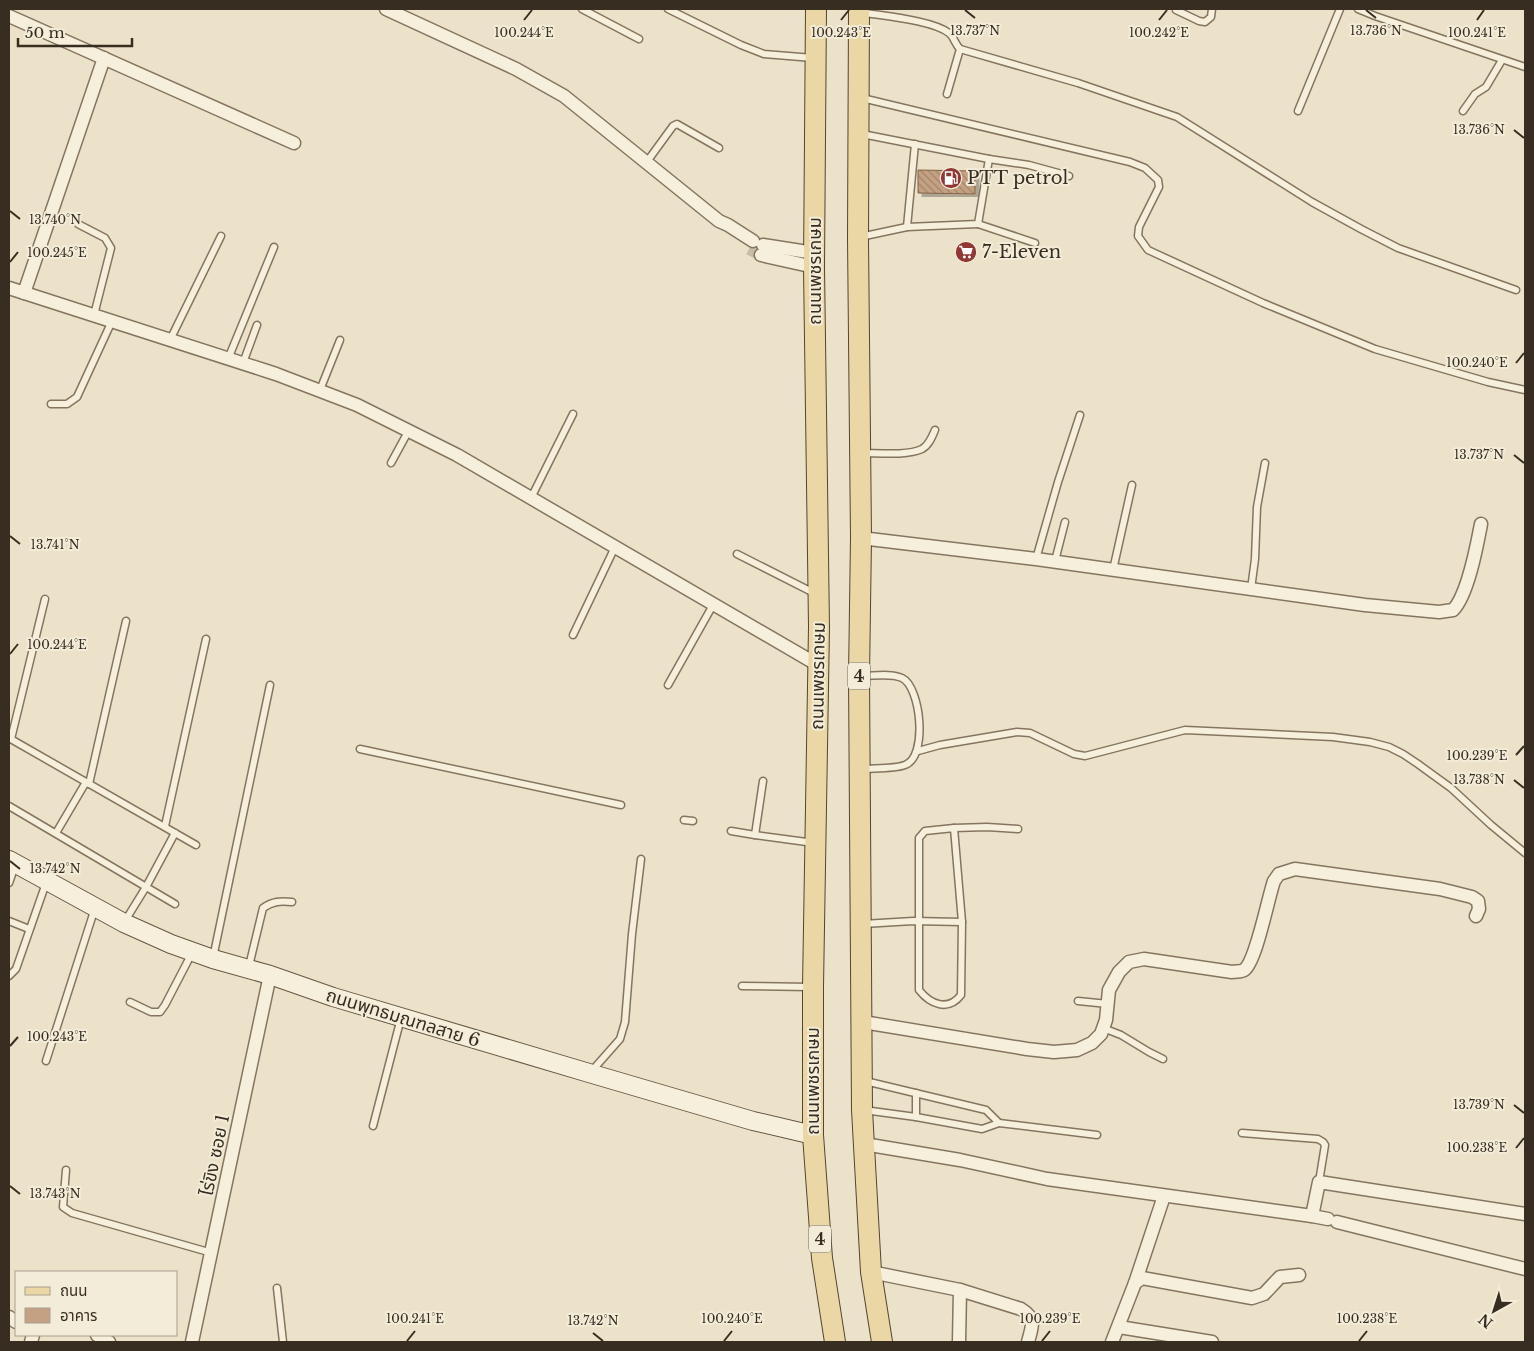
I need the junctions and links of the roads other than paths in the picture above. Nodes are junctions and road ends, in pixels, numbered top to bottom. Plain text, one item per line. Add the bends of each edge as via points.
1 (386, 9) edge
2 (582, 9) edge
3 (668, 9) edge
4 (816, 9) edge
5 (1212, 9) edge
6 (1340, 9) edge
7 (1358, 9) edge
8 (858, 10) edge
9 (1176, 10) edge
10 (9, 16) edge
11 (639, 39) dead end
12 (960, 49) junction
13 (104, 58) junction
14 (816, 59) junction
15 (1502, 60) junction
16 (1525, 67) edge
17 (947, 94) dead end
18 (859, 98) junction
19 (1298, 111) dead end
20 (1462, 111) dead end
21 (858, 134) junction
22 (294, 143) dead end
23 (915, 144) junction
24 (719, 148) dead end
25 (989, 159) junction
26 (646, 163) junction
27 (1069, 176) dead end
28 (78, 224) dead end
29 (978, 224) junction
30 (907, 227) junction
31 (221, 236) dead end
32 (858, 238) junction
33 (1036, 243) dead end
34 (274, 247) dead end
35 (814, 260) junction
36 (9, 288) edge
37 (1516, 290) dead end
38 (24, 293) junction
39 (94, 315) junction
40 (112, 321) junction
41 (257, 325) dead end
42 (170, 340) junction
43 (340, 340) dead end
44 (228, 359) junction
45 (243, 363) junction
46 (320, 390) junction
47 (1525, 390) edge
48 (51, 404) dead end
49 (573, 414) dead end
50 (1080, 415) dead end
51 (409, 430) junction
52 (936, 430) dead end
53 (860, 453) junction
54 (392, 463) dead end
55 (1265, 463) dead end
56 (1132, 485) dead end
57 (530, 498) junction
58 (1065, 522) dead end
59 (1481, 524) dead end
60 (861, 538) junction
61 (615, 547) junction
62 (738, 554) dead end
63 (1036, 558) junction
64 (1055, 561) junction
65 (1113, 570) junction
66 (1251, 589) junction
67 (818, 595) junction
68 (46, 599) dead end
69 (713, 605) junction
70 (126, 621) dead end
71 (573, 635) dead end
72 (206, 639) dead end
73 (818, 665) junction
74 (859, 676) junction
75 (270, 685) dead end
76 (668, 685) dead end
77 (10, 739) edge
78 (360, 749) dead end
79 (918, 751) junction
80 (860, 769) junction
81 (763, 780) dead end
82 (88, 783) junction
83 (621, 805) dead end
84 (9, 806) edge
85 (684, 820) dead end
86 (693, 821) dead end
87 (165, 826) junction
88 (954, 828) junction
89 (1018, 829) dead end
90 (731, 831) dead end
91 (175, 833) junction
92 (56, 834) junction
93 (755, 836) junction
94 (815, 843) junction
95 (196, 845) dead end
96 (1525, 853) edge
97 (641, 859) dead end
98 (12, 862) edge
99 (47, 882) junction
100 (9, 883) edge
101 (146, 887) junction
102 (292, 902) dead end
103 (175, 904) dead end
104 (95, 908) junction
105 (1476, 916) dead end
106 (9, 921) edge
107 (915, 922) junction
108 (962, 922) junction
109 (124, 923) junction
110 (862, 924) junction
111 (29, 929) junction
112 (193, 952) junction
113 (213, 959) junction
114 (248, 969) junction
115 (270, 975) junction
116 (9, 976) edge
117 (742, 986) dead end
118 (813, 986) junction
119 (1078, 1001) dead end
120 (130, 1002) dead end
121 (1108, 1004) junction
122 (401, 1018) junction
123 (863, 1022) junction
124 (1103, 1028) junction
125 (1163, 1059) dead end
126 (46, 1061) dead end
127 (589, 1073) junction
128 (863, 1081) junction
129 (916, 1093) junction
130 (862, 1110) junction
131 (916, 1116) junction
132 (999, 1123) junction
133 (373, 1126) dead end
134 (1242, 1133) dead end
135 (1097, 1134) dead end
136 (813, 1136) junction
137 (864, 1144) junction
138 (66, 1170) dead end
139 (1319, 1182) junction
140 (1164, 1196) junction
141 (1525, 1214) edge
142 (1312, 1216) junction
143 (212, 1253) junction
144 (1525, 1269) edge
145 (871, 1272) junction
146 (1299, 1275) dead end
147 (1135, 1283) junction
148 (277, 1288) dead end
149 (960, 1290) junction
150 (1118, 1327) junction
151 (98, 1336) edge
152 (109, 1342) edge
153 (192, 1342) edge
154 (283, 1342) edge
155 (835, 1342) edge
156 (882, 1342) edge
157 (958, 1342) edge
158 (1028, 1342) edge
159 (1112, 1342) edge
160 (1212, 1342) edge

1 - 26 street via 516,69 564,96
2 - 11 lane
3 - 14 lane via 764,54
4 - 14 main road, ถนนเพชรเกษม / 4
5 - 9 lane via 1211,17 1205,22
6 - 19 lane
7 - 15 lane
8 - 12 lane via 929,24 949,34
8 - 18 main road, 4
10 - 13 street
12 - 17 lane
12 - 37 lane via 1078,83 1177,117 1312,202 1398,248
13 - 22 street
13 - 38 street
14 - 35 main road, ถนนเพชรเกษม / 4
15 - 16 lane
15 - 20 lane via 1486,87 1475,94
18 - 21 main road, 4
18 - 47 lane via 1145,168 1158,180 1159,188 1139,227 1138,236 1148,250 1263,303 1375,349
21 - 23 lane
21 - 32 main road, 4
23 - 25 lane
23 - 30 lane
24 - 26 lane via 677,124
25 - 27 lane
25 - 29 lane
26 - 35 street via 756,247
28 - 39 lane via 105,238 111,248
29 - 30 lane
29 - 33 lane
30 - 32 lane
31 - 42 lane
32 - 53 main road, 4
34 - 44 lane
35 - 67 main road, ถนนเพชรเกษม / 4
36 - 38 street
38 - 39 street
39 - 40 street
40 - 42 street
40 - 48 lane via 77,397 66,404
41 - 45 lane
42 - 44 street
43 - 46 lane
44 - 45 street
45 - 46 street
46 - 51 street
49 - 57 lane
50 - 63 lane
51 - 54 lane
51 - 57 street
52 - 53 lane via 922,449
53 - 60 main road, 4
55 - 66 lane via 1256,516
56 - 65 lane
57 - 61 street
58 - 64 lane
59 - 66 street via 1473,560 1453,610 1440,612 1365,605
60 - 63 street
60 - 74 main road, 4
61 - 69 street
61 - 71 lane
62 - 67 lane
63 - 64 street
64 - 65 street
65 - 66 street
67 - 73 main road, ถนนเพชรเกษม / 4
68 - 77 lane
69 - 73 street
69 - 76 lane
70 - 82 lane
72 - 87 lane
73 - 94 main road, ถนนเพชรเกษม / 4
74 - 79 lane via 896,676 906,681 917,706
74 - 80 main road, 4
75 - 113 lane
77 - 82 lane
78 - 83 lane
79 - 80 lane via 906,765
79 - 96 lane via 1017,732 1030,733 1074,754 1086,756 1185,730 1370,742 1389,747 1418,764 1451,788
80 - 110 main road, 4
81 - 93 lane
82 - 87 lane
82 - 92 lane
84 - 92 lane
85 - 86 lane
87 - 91 lane
88 - 89 lane
88 - 107 lane via 925,832 919,838
88 - 108 lane
90 - 93 lane
91 - 95 lane
91 - 101 lane
92 - 101 lane
93 - 94 lane
94 - 118 main road, ถนนเพชรเกษม / 4
97 - 127 lane via 625,1022 620,1038
98 - 99 main road, ถนนพุทธมณฑลสาย 6
98 - 100 lane
99 - 104 main road, ถนนพุทธมณฑลสาย 6
99 - 111 lane
101 - 103 lane
101 - 109 lane
102 - 114 lane via 270,903 263,908
104 - 109 main road, ถนนพุทธมณฑลสาย 6
104 - 126 lane
105 - 121 street via 1478,901 1440,889 1296,869 1285,871 1274,881 1257,944 1245,969 1232,972 1136,959 1119,972 1109,990
106 - 111 lane
107 - 108 lane
107 - 108 lane via 920,990 925,998 943,1005 956,1001 960,995
107 - 110 lane
109 - 112 main road, ถนนพุทธมณฑลสาย 6
110 - 123 main road, 4
111 - 116 lane via 16,969
112 - 113 main road, ถนนพุทธมณฑลสาย 6
112 - 120 lane via 160,1012 151,1012
113 - 114 main road, ถนนพุทธมณฑลสาย 6
114 - 115 main road, ถนนพุทธมณฑลสาย 6
115 - 122 main road, ถนนพุทธมณฑลสาย 6
115 - 143 street, ไร่ขิง ซอย 1
117 - 118 lane
118 - 136 main road, ถนนเพชรเกษม / 4
119 - 121 lane
121 - 124 street
122 - 127 main road, ถนนพุทธมณฑลสาย 6
122 - 133 lane
123 - 124 street via 1054,1052 1077,1050 1092,1043
123 - 128 main road, 4
124 - 125 lane
127 - 136 main road, ถนนพุทธมณฑลสาย 6
128 - 129 lane
128 - 130 main road, 4
129 - 131 lane
129 - 132 lane via 986,1110
130 - 131 lane
130 - 137 main road, 4
131 - 132 lane via 982,1129
132 - 135 lane
134 - 139 lane via 1323,1142
136 - 155 main road, ถนนเพชรเกษม / 4 via 822,1258
137 - 140 street via 1047,1179
137 - 145 main road, 4
138 - 143 lane via 63,1207 72,1213
139 - 141 street
139 - 142 street
140 - 142 street
140 - 147 street
142 - 144 street
143 - 153 street, ไร่ขิง ซอย 1
145 - 149 street
145 - 156 main road, 4
146 - 147 street via 1280,1277 1264,1294 1252,1298 1142,1278
147 - 150 street
148 - 154 lane
149 - 157 street
149 - 158 street via 1029,1314 1032,1322
150 - 159 street
150 - 160 street
151 - 152 street

